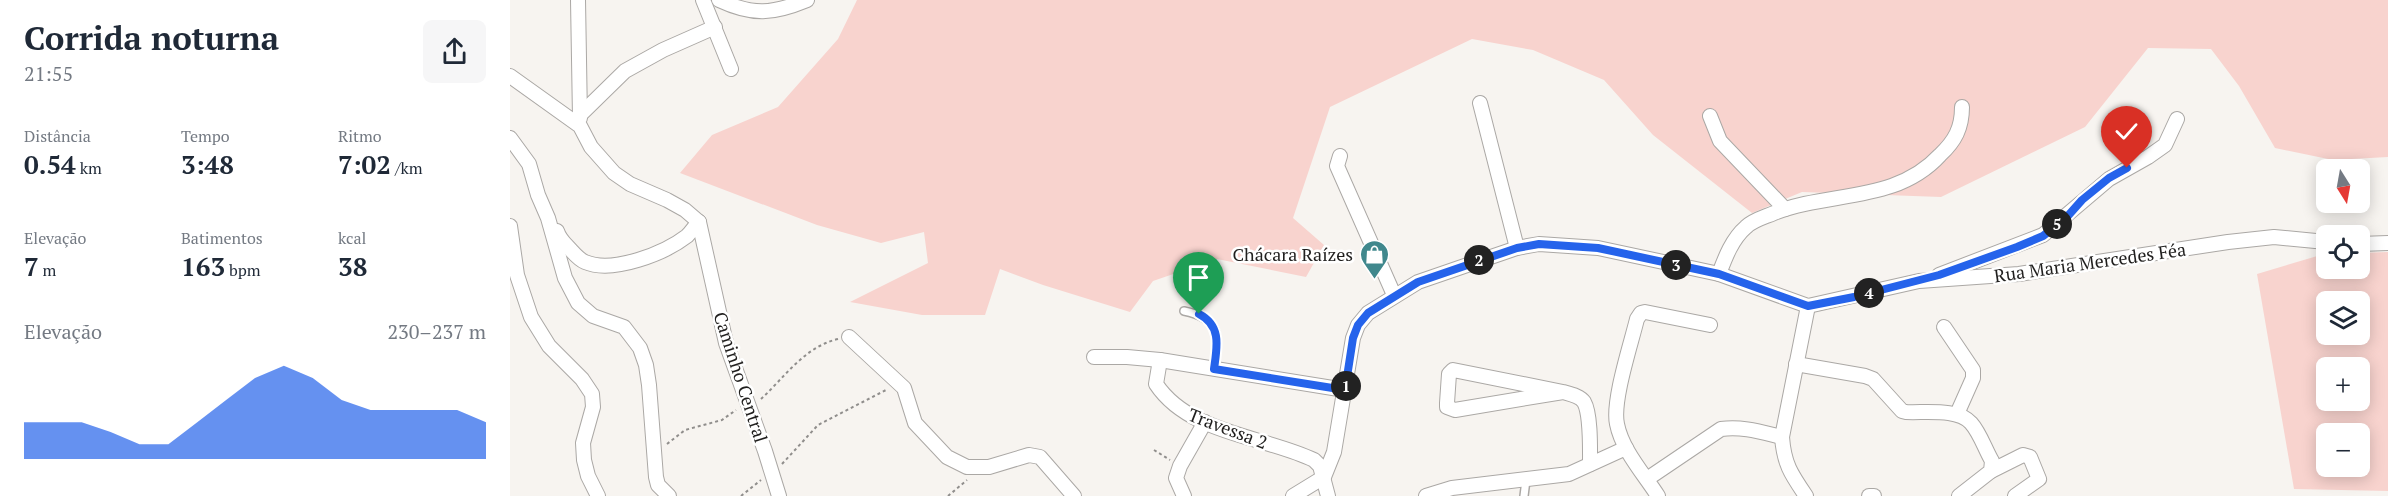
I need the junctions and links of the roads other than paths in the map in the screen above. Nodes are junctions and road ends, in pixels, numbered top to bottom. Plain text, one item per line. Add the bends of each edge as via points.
1 (578, 0) edge
2 (703, 0) edge
3 (719, 0) edge
4 (807, 0) edge
5 (715, 27) junction
6 (731, 69) dead end
7 (510, 76) edge
8 (1480, 103) dead end
9 (1962, 107) dead end
10 (1710, 116) dead end
11 (2177, 118) dead end
12 (580, 120) junction
13 (510, 138) edge
14 (1340, 156) dead end
15 (538, 195) junction
16 (1785, 209) junction
17 (699, 222) junction
18 (510, 226) edge
19 (2316, 241) edge
20 (2388, 243) edge
21 (2370, 244) edge
22 (1517, 248) junction
23 (1719, 274) junction
24 (1919, 281) junction
25 (1395, 295) junction
26 (1808, 306) junction
27 (1184, 310) dead end
28 (1710, 325) dead end
29 (1944, 327) dead end
30 (849, 337) dead end
31 (1094, 357) dead end
32 (1160, 360) junction
33 (1796, 364) junction
34 (1214, 369) junction
35 (1345, 390) junction
36 (1563, 392) junction
37 (1957, 414) junction
38 (1205, 422) junction
39 (1782, 437) junction
40 (1626, 448) junction
41 (1590, 464) junction
42 (1991, 471) junction
43 (1324, 477) junction
44 (1647, 479) junction
45 (1526, 480) junction
46 (1454, 492) edge
47 (598, 496) edge
48 (669, 496) edge
49 (779, 496) edge
50 (1074, 496) edge
51 (1184, 496) edge
52 (1293, 496) edge
53 (1328, 496) edge
54 (1426, 496) edge
55 (1524, 496) edge
56 (1658, 496) edge
57 (1805, 496) edge
58 (1869, 496) edge
59 (1874, 496) edge
60 (1959, 496) edge
61 (2015, 496) edge

1 - 12 street
2 - 5 street
3 - 4 street via 765,13
5 - 6 street
5 - 12 street via 625,71
7 - 12 street
8 - 22 street
9 - 16 street via 1956,138 1917,174 1877,192
10 - 16 street via 1720,141
11 - 24 street via 2165,145 2109,178 2043,236
12 - 17 street via 591,147 614,173 685,210
13 - 15 street via 529,164
14 - 25 street via 1336,166
15 - 17 street via 559,236 574,254 599,265 649,256 687,235
15 - 48 street via 549,218 565,278 578,303 593,316 624,327 640,348 649,385 656,477
16 - 23 street via 1747,226 1728,252
17 - 49 street, Caminho Central via 726,343
18 - 47 street via 517,275 531,317 549,346 592,394 593,407 583,443 584,460
19 - 24 street, Rua Maria Mercedes Féa via 2274,237 2019,274
20 - 21 street
22 - 23 street via 1539,244 1598,248
22 - 25 street via 1418,282
23 - 26 street
24 - 26 street, Rua Maria Mercedes Féa
25 - 35 street via 1368,313 1358,325
26 - 33 street
27 - 34 lane via 1206,317 1215,329 1218,339
28 - 40 street via 1641,313 1616,412
29 - 37 street via 1973,370
30 - 50 street via 904,388 915,423 947,457 967,467 989,467 1029,455 1040,457
31 - 32 street
32 - 34 street
32 - 38 street, Travessa 2 via 1158,387 1183,411
33 - 37 street via 1873,379 1902,411
33 - 39 street
34 - 35 street
35 - 43 street via 1334,452
36 - 36 street via 1455,410 1447,407 1449,374 1453,370
36 - 41 street via 1583,401 1587,411
37 - 42 street via 1972,424 1992,461
38 - 43 street, Travessa 2 via 1307,457 1320,466
38 - 51 street via 1180,466 1177,483
39 - 44 street via 1750,429 1721,429
39 - 57 street via 1789,471
40 - 41 street
40 - 44 street
41 - 45 street via 1569,474
42 - 60 street
42 - 61 street via 2023,455 2030,457 2039,479
43 - 52 street
43 - 53 street
44 - 56 street
45 - 46 street
45 - 55 lane
46 - 54 street
58 - 59 street

